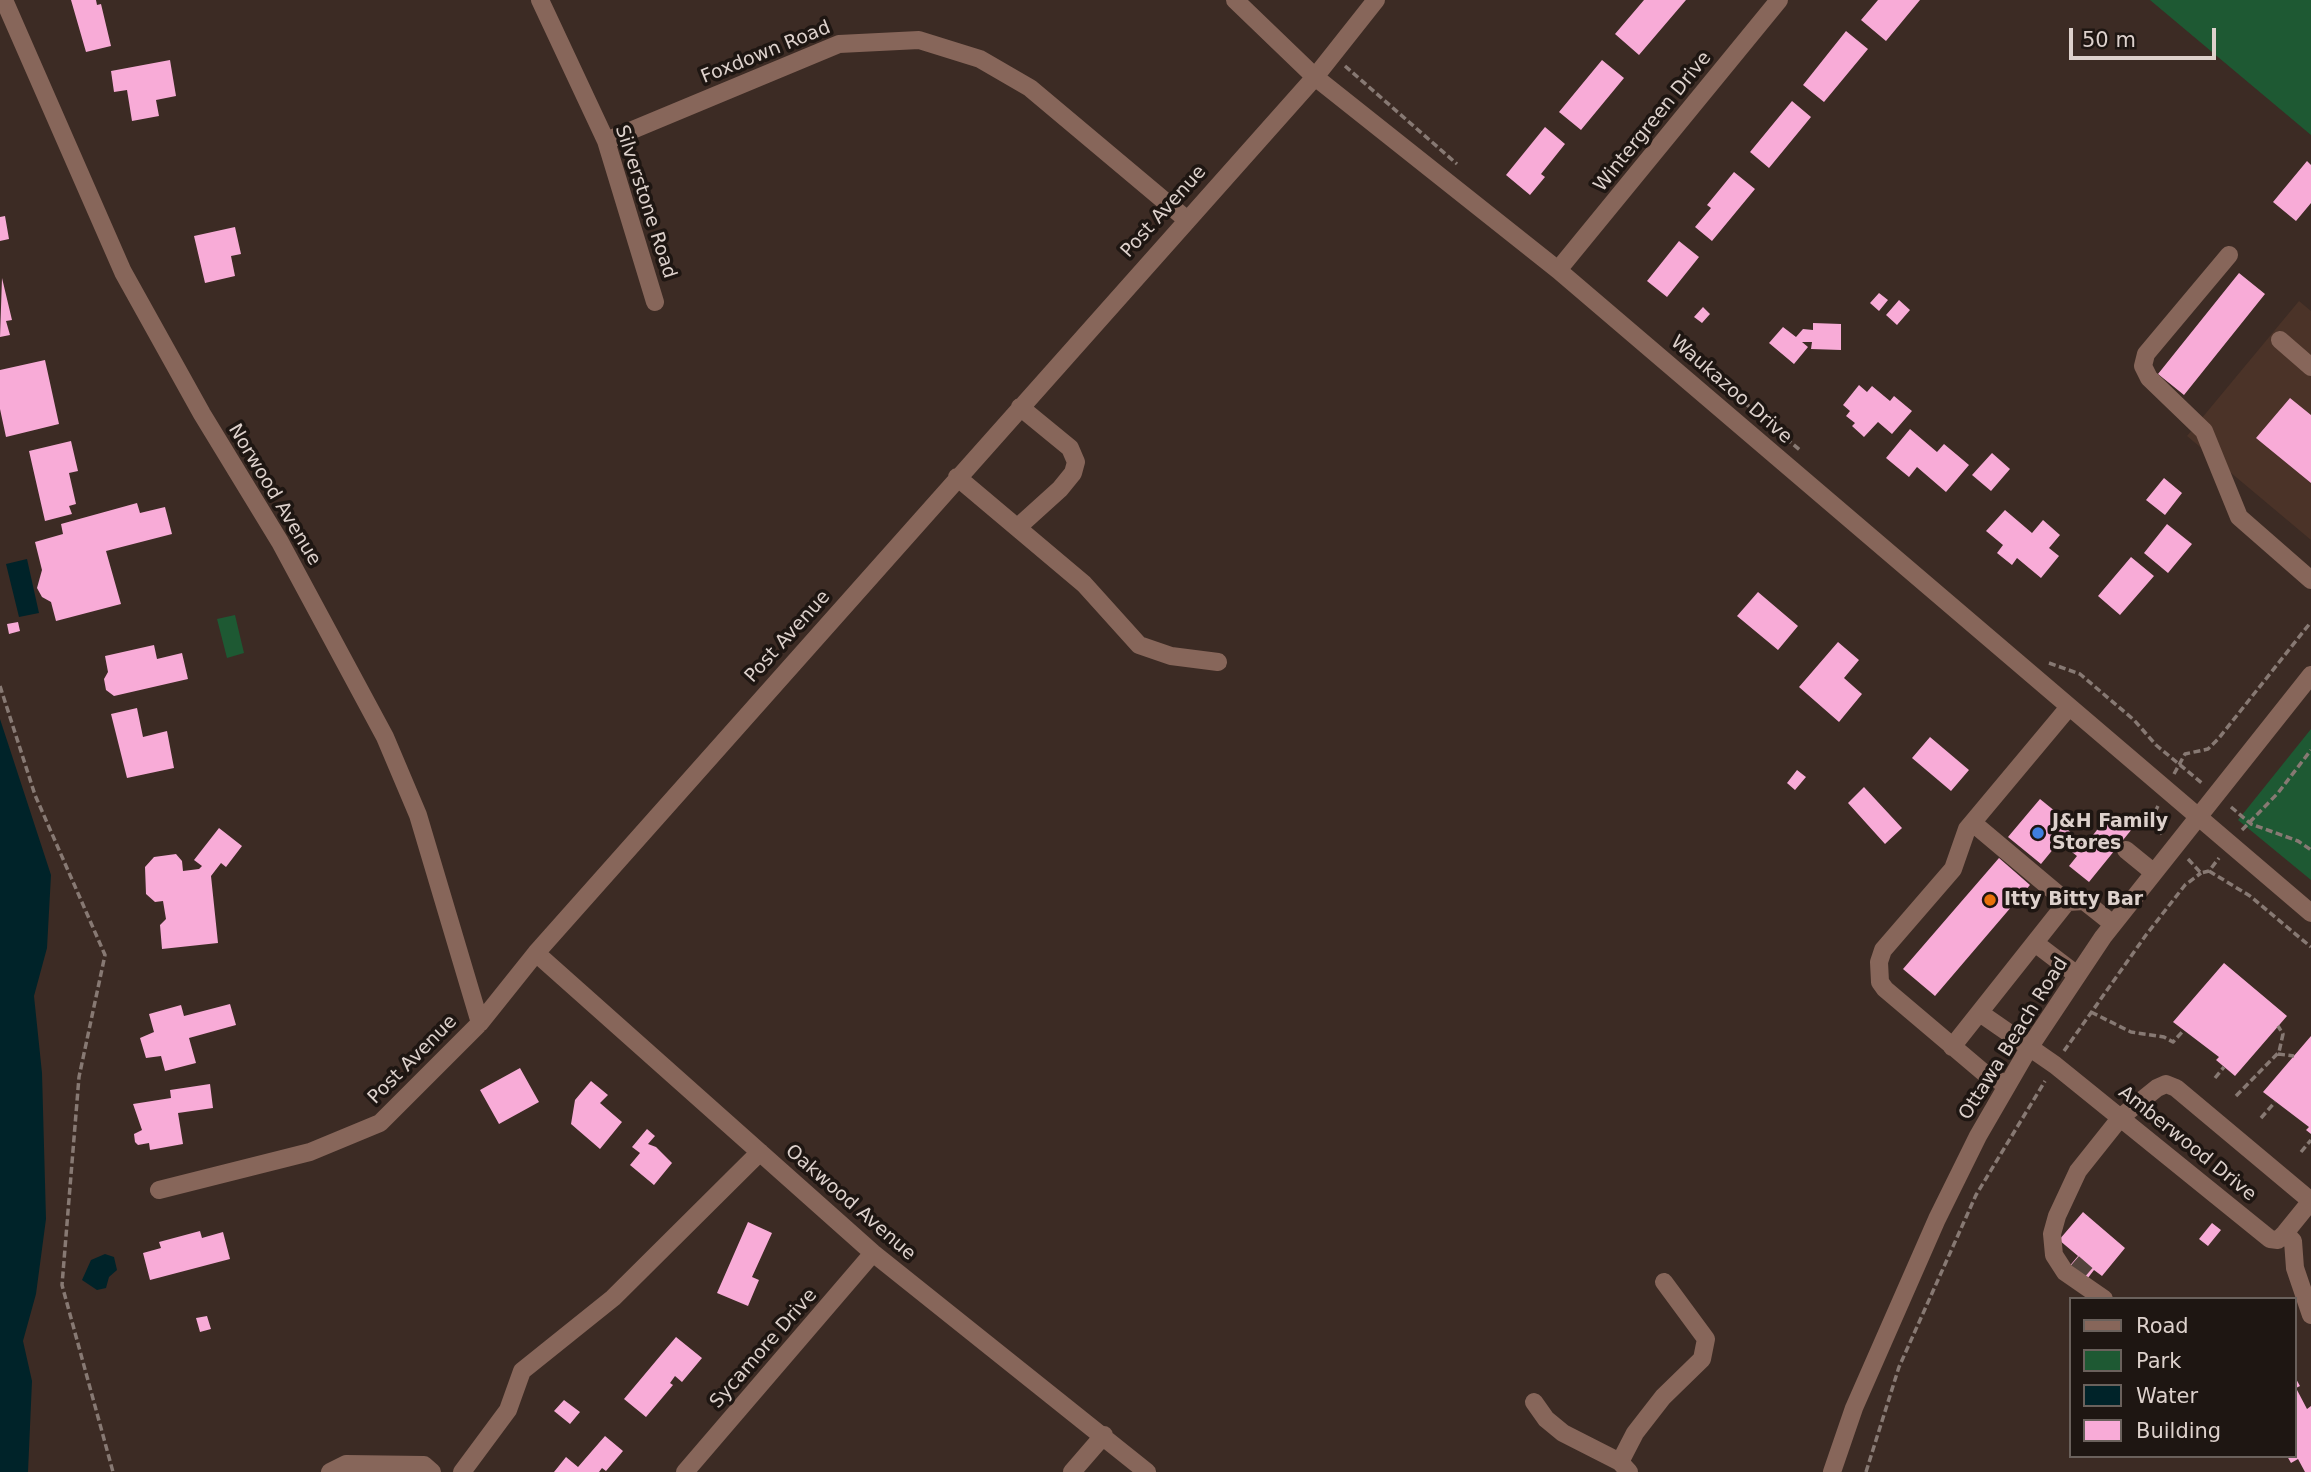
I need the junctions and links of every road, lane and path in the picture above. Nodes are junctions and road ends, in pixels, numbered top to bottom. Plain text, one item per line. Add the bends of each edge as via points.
1 (4, 0) edge
2 (540, 0) edge
3 (1235, 0) edge
4 (1376, 0) edge
5 (1779, 0) edge
6 (1343, 60) dead end
7 (1315, 76) junction
8 (606, 141) junction
9 (1458, 165) dead end
10 (1186, 219) junction
11 (2229, 255) dead end
12 (1558, 270) junction
13 (655, 302) dead end
14 (2280, 340) dead end
15 (2311, 367) edge
16 (1020, 407) junction
17 (957, 477) junction
18 (1018, 527) junction
19 (2311, 580) edge
20 (2311, 622) edge
21 (1218, 662) dead end
22 (2311, 676) edge
23 (0, 686) edge
24 (2109, 698) dead end
25 (2069, 707) junction
26 (2311, 750) edge
27 (2241, 815) dead end
28 (2196, 816) junction
29 (2152, 818) dead end
30 (2249, 822) junction
31 (1973, 823) junction
32 (2153, 824) dead end
33 (2245, 826) dead end
34 (2126, 850) dead end
35 (2311, 850) edge
36 (2153, 873) junction
37 (2067, 902) junction
38 (2311, 913) edge
39 (2113, 924) junction
40 (2035, 943) junction
41 (2311, 947) edge
42 (536, 953) junction
43 (2077, 975) junction
44 (2091, 1012) junction
45 (1980, 1013) junction
46 (480, 1023) junction
47 (2278, 1026) dead end
48 (2183, 1031) dead end
49 (1952, 1047) junction
50 (2029, 1048) junction
51 (2064, 1051) dead end
52 (2278, 1054) junction
53 (2294, 1056) dead end
54 (2224, 1067) dead end
55 (2046, 1078) dead end
56 (2215, 1078) dead end
57 (2007, 1085) junction
58 (2236, 1096) dead end
59 (2275, 1102) dead end
60 (2121, 1117) junction
61 (2261, 1118) dead end
62 (2311, 1140) edge
63 (2301, 1152) dead end
64 (760, 1153) junction
65 (159, 1190) dead end
66 (2311, 1201) edge
67 (2285, 1233) junction
68 (2051, 1244) junction
69 (873, 1253) junction
70 (2073, 1263) tunnel mouth
71 (2089, 1276) tunnel mouth
72 (1664, 1282) dead end
73 (2100, 1297) edge
74 (2113, 1297) edge
75 (2311, 1315) edge
76 (1534, 1402) dead end
77 (1104, 1435) junction
78 (1625, 1467) edge
79 (113, 1472) edge
80 (330, 1472) edge
81 (432, 1472) edge
82 (462, 1472) edge
83 (685, 1472) edge
84 (1072, 1472) edge
85 (1147, 1472) edge
86 (1832, 1472) edge
87 (1866, 1472) edge

1 - 46 street, Norwood Avenue via 123,272 280,542 385,737 418,815
2 - 8 street, Silverstone Road
3 - 7 street, Waukazoo Drive
4 - 7 street, Post Avenue
5 - 12 street, Wintergreen Drive
6 - 9 path via 1346,69
7 - 10 street, Post Avenue
7 - 12 street, Waukazoo Drive
8 - 10 street, Foxdown Road via 839,44 919,40 980,59 1030,88
8 - 13 street, Silverstone Road
10 - 16 street, Post Avenue
11 - 19 street via 2146,354 2143,366 2149,378 2204,431 2239,517
12 - 25 street, Waukazoo Drive
14 - 15 street
16 - 17 street, Post Avenue
16 - 18 street via 1070,448 1076,462 1060,489
17 - 18 street
17 - 42 street, Post Avenue
18 - 21 street via 1084,584 1139,645 1171,656
20 - 24 path via 2219,738 2207,748 2185,754 2180,766
22 - 28 street, Ottawa Beach Road
23 - 79 path via 35,795 105,955 79,1077 62,1285
25 - 28 street, Waukazoo Drive
25 - 31 street
26 - 30 path
27 - 30 path
28 - 36 street, Ottawa Beach Road
28 - 38 street, Waukazoo Drive
29 - 32 path
30 - 33 path
30 - 35 path
31 - 37 street
31 - 49 street via 1962,839 1953,869 1884,950 1880,962 1880,982 1885,989
34 - 36 street
36 - 39 street, Ottawa Beach Road
37 - 39 street via 2084,901
37 - 40 street
39 - 43 street, Ottawa Beach Road
40 - 43 street
40 - 45 street
41 - 44 path via 2211,869 2200,871
42 - 46 street, Post Avenue
42 - 64 street, Oakwood Avenue
43 - 50 street, Ottawa Beach Road
44 - 48 path via 2131,1032 2173,1042
44 - 51 path
45 - 49 street
45 - 50 street, Amberwood Drive
46 - 65 street, Post Avenue via 380,1123 310,1152
47 - 52 path via 2283,1042
49 - 57 street
50 - 57 street, Ottawa Beach Road
50 - 60 street, Amberwood Drive
52 - 53 path
52 - 58 path
54 - 56 path
55 - 87 path via 1976,1195 1899,1367
57 - 86 street, Ottawa Beach Road via 1937,1219 1854,1408
59 - 61 path
60 - 66 street via 2157,1088 2166,1084 2176,1088
60 - 67 street, Amberwood Drive via 2270,1240
60 - 68 street via 2086,1161 2057,1216
62 - 63 path
64 - 69 street, Oakwood Avenue
64 - 82 street via 613,1298 522,1371 508,1410
66 - 67 street
67 - 75 street via 2293,1241 2295,1268
68 - 70 street
68 - 73 street via 2065,1272
69 - 77 street, Oakwood Avenue
69 - 83 street, Sycamore Drive
71 - 74 street
72 - 78 street via 1706,1339 1702,1359 1635,1433
76 - 78 street via 1563,1433
77 - 84 street
77 - 85 street, Oakwood Avenue
80 - 81 street via 346,1464 424,1465

